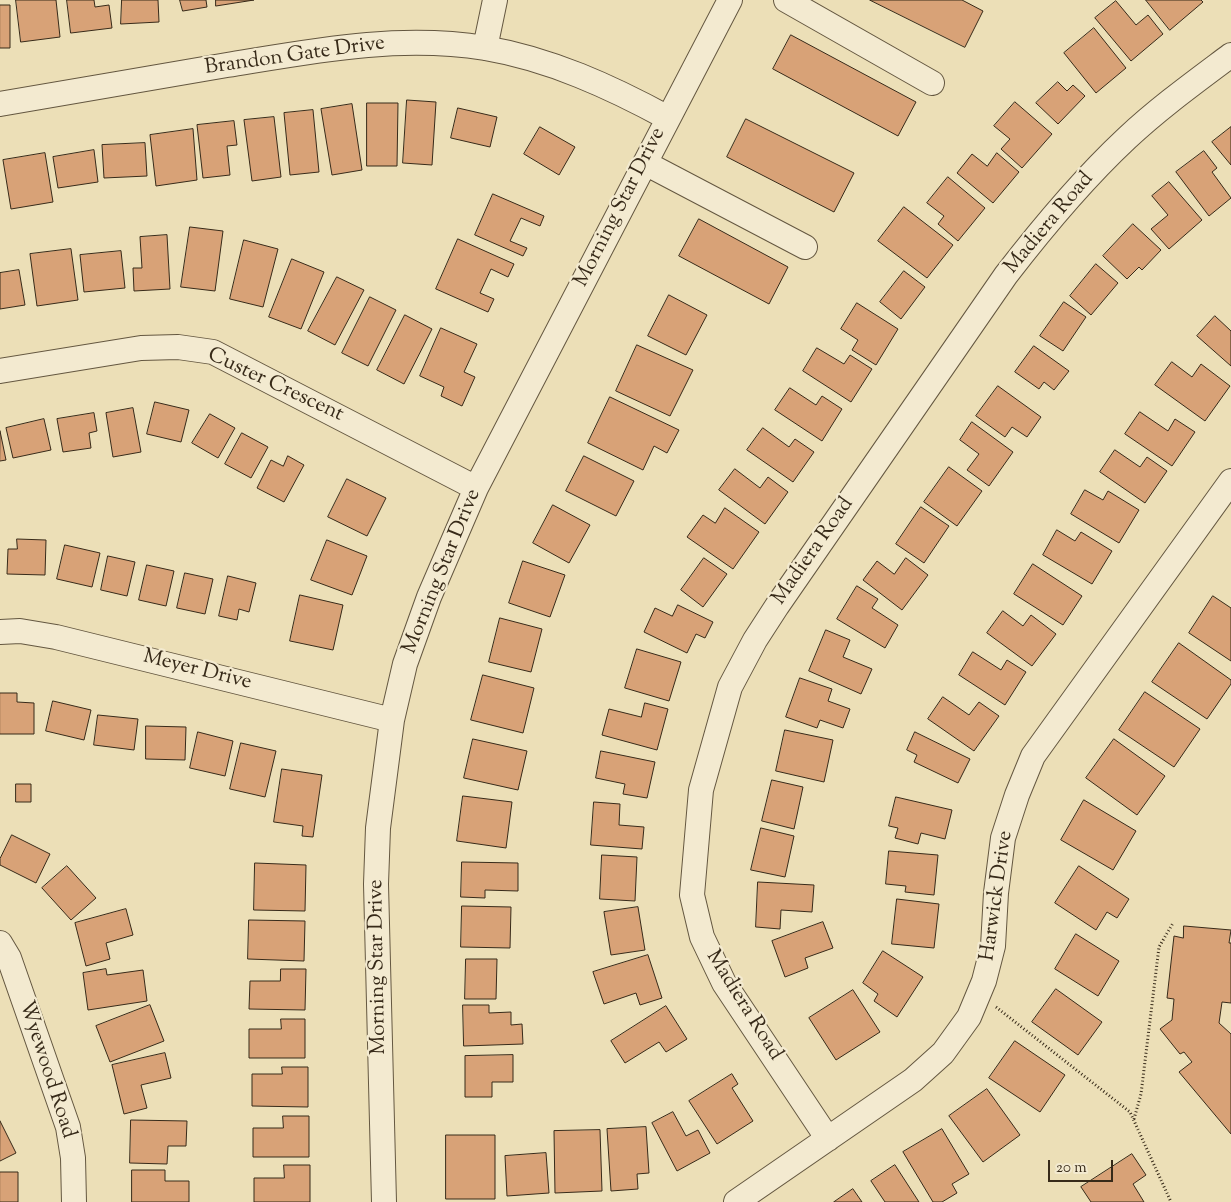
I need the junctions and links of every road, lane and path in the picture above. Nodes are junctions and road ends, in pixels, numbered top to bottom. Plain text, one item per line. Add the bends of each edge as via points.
1 (495, 0) edge
2 (730, 0) edge
3 (786, 0) edge
4 (485, 48) junction
5 (1231, 55) edge
6 (932, 83) dead end
7 (0, 104) edge
8 (668, 118) junction
9 (645, 162) junction
10 (805, 247) dead end
11 (0, 371) edge
12 (1231, 481) edge
13 (476, 488) junction
14 (0, 632) edge
15 (392, 720) junction
16 (1173, 923) dead end
17 (0, 943) edge
18 (977, 998) junction
19 (1134, 1120) junction
20 (828, 1139) junction
21 (74, 1202) edge
22 (384, 1202) edge
23 (736, 1202) edge
24 (1171, 1202) edge

1 - 4 street
2 - 8 street, Morning Star Drive
3 - 6 street
4 - 7 street, Brandon Gate Drive via 408,42 342,46
4 - 8 street, Brandon Gate Drive via 544,63 628,96
5 - 20 street, Madiera Road via 1126,139 1045,225 1006,276 777,606 730,687 701,790 692,895 702,937 724,982
8 - 9 street, Morning Star Drive
9 - 10 street
9 - 13 street, Morning Star Drive
11 - 13 street, Custer Crescent via 141,348 178,347 213,352
12 - 18 street, Harwick Drive via 1034,756 1003,838 993,946
13 - 15 street, Morning Star Drive via 428,597 405,664
14 - 15 street, Meyer Drive via 56,636
15 - 22 street, Morning Star Drive via 382,789 376,884
16 - 19 path via 1159,947 1141,1094
17 - 21 street, Wyewood Road via 9,958 68,1126
18 - 19 path via 1001,1010 1130,1112
18 - 20 street, Harwick Drive via 943,1054 913,1080
19 - 24 path
20 - 23 street, Harwick Drive

